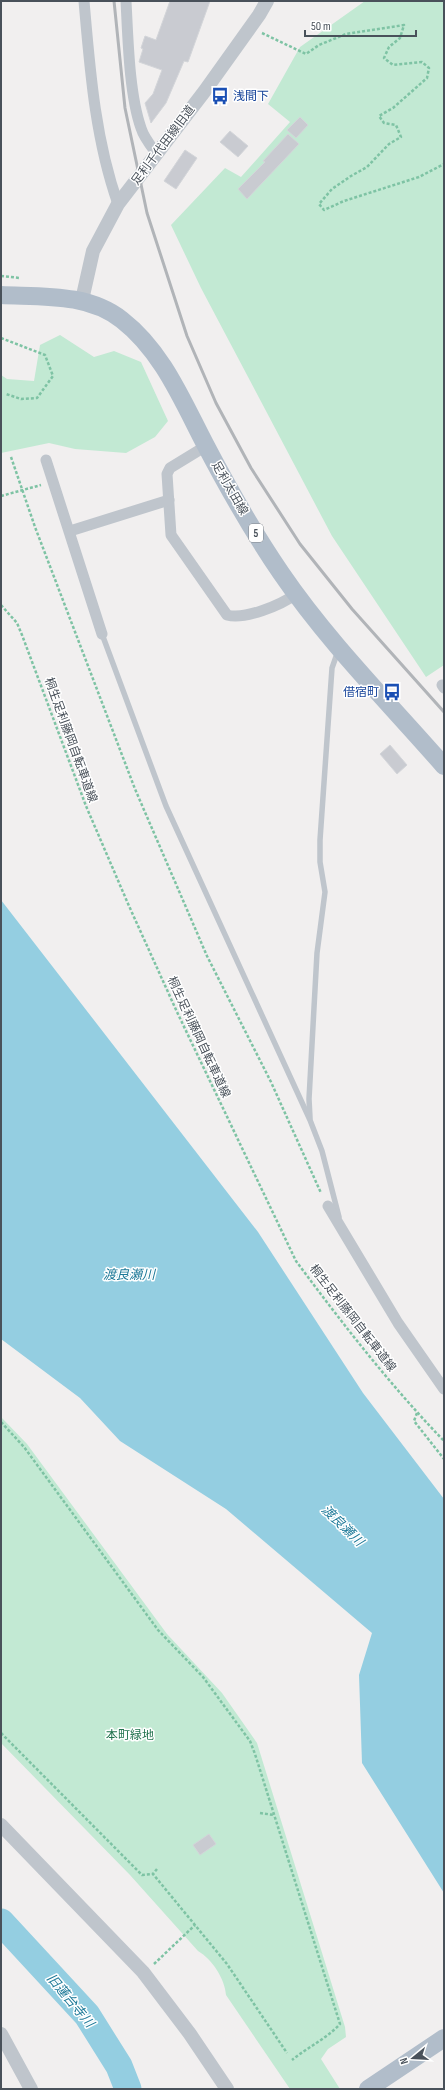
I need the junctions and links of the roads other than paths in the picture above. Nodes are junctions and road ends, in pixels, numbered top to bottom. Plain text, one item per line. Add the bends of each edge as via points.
1 (84, 1) edge
2 (126, 1) edge
3 (267, 1) edge
4 (157, 154) junction
5 (118, 204) junction
6 (1, 295) edge
7 (82, 300) junction
8 (206, 446) junction
9 (46, 460) dead end
10 (169, 500) junction
11 (70, 532) junction
12 (296, 594) junction
13 (102, 634) joint
14 (339, 647) junction
15 (444, 766) edge
16 (310, 1120) junction
17 (328, 1206) road end
18 (342, 1233) junction
19 (444, 1389) edge
20 (1, 1825) edge
21 (1, 2034) edge
22 (444, 2038) edge
23 (30, 2089) edge
24 (227, 2089) edge
25 (368, 2089) edge

1 - 5 street via 95,114
2 - 4 street via 130,67 136,110 146,140
3 - 4 street, 足利千代田線旧道
4 - 5 street, 足利千代田線旧道
5 - 7 street, 足利千代田線旧道 via 93,251
6 - 7 main road, 足利太田線 / 5
7 - 8 main road, 足利太田線 / 5 via 106,309 139,333 165,369
8 - 10 street via 170,468 167,474
8 - 12 main road, 足利太田線 / 5 via 266,550
9 - 11 street
10 - 11 street
10 - 12 street via 171,535 227,615 235,617 276,606
11 - 13 street
12 - 14 main road, 足利太田線 / 5
13 - 16 lane via 166,806
14 - 15 main road, 足利太田線 / 5
14 - 16 lane via 332,668 320,820 320,862 325,892 317,953
16 - 18 lane via 322,1151
17 - 18 street
18 - 19 street via 398,1323
20 - 24 street via 143,1972 190,2034
21 - 23 street
22 - 25 main road

